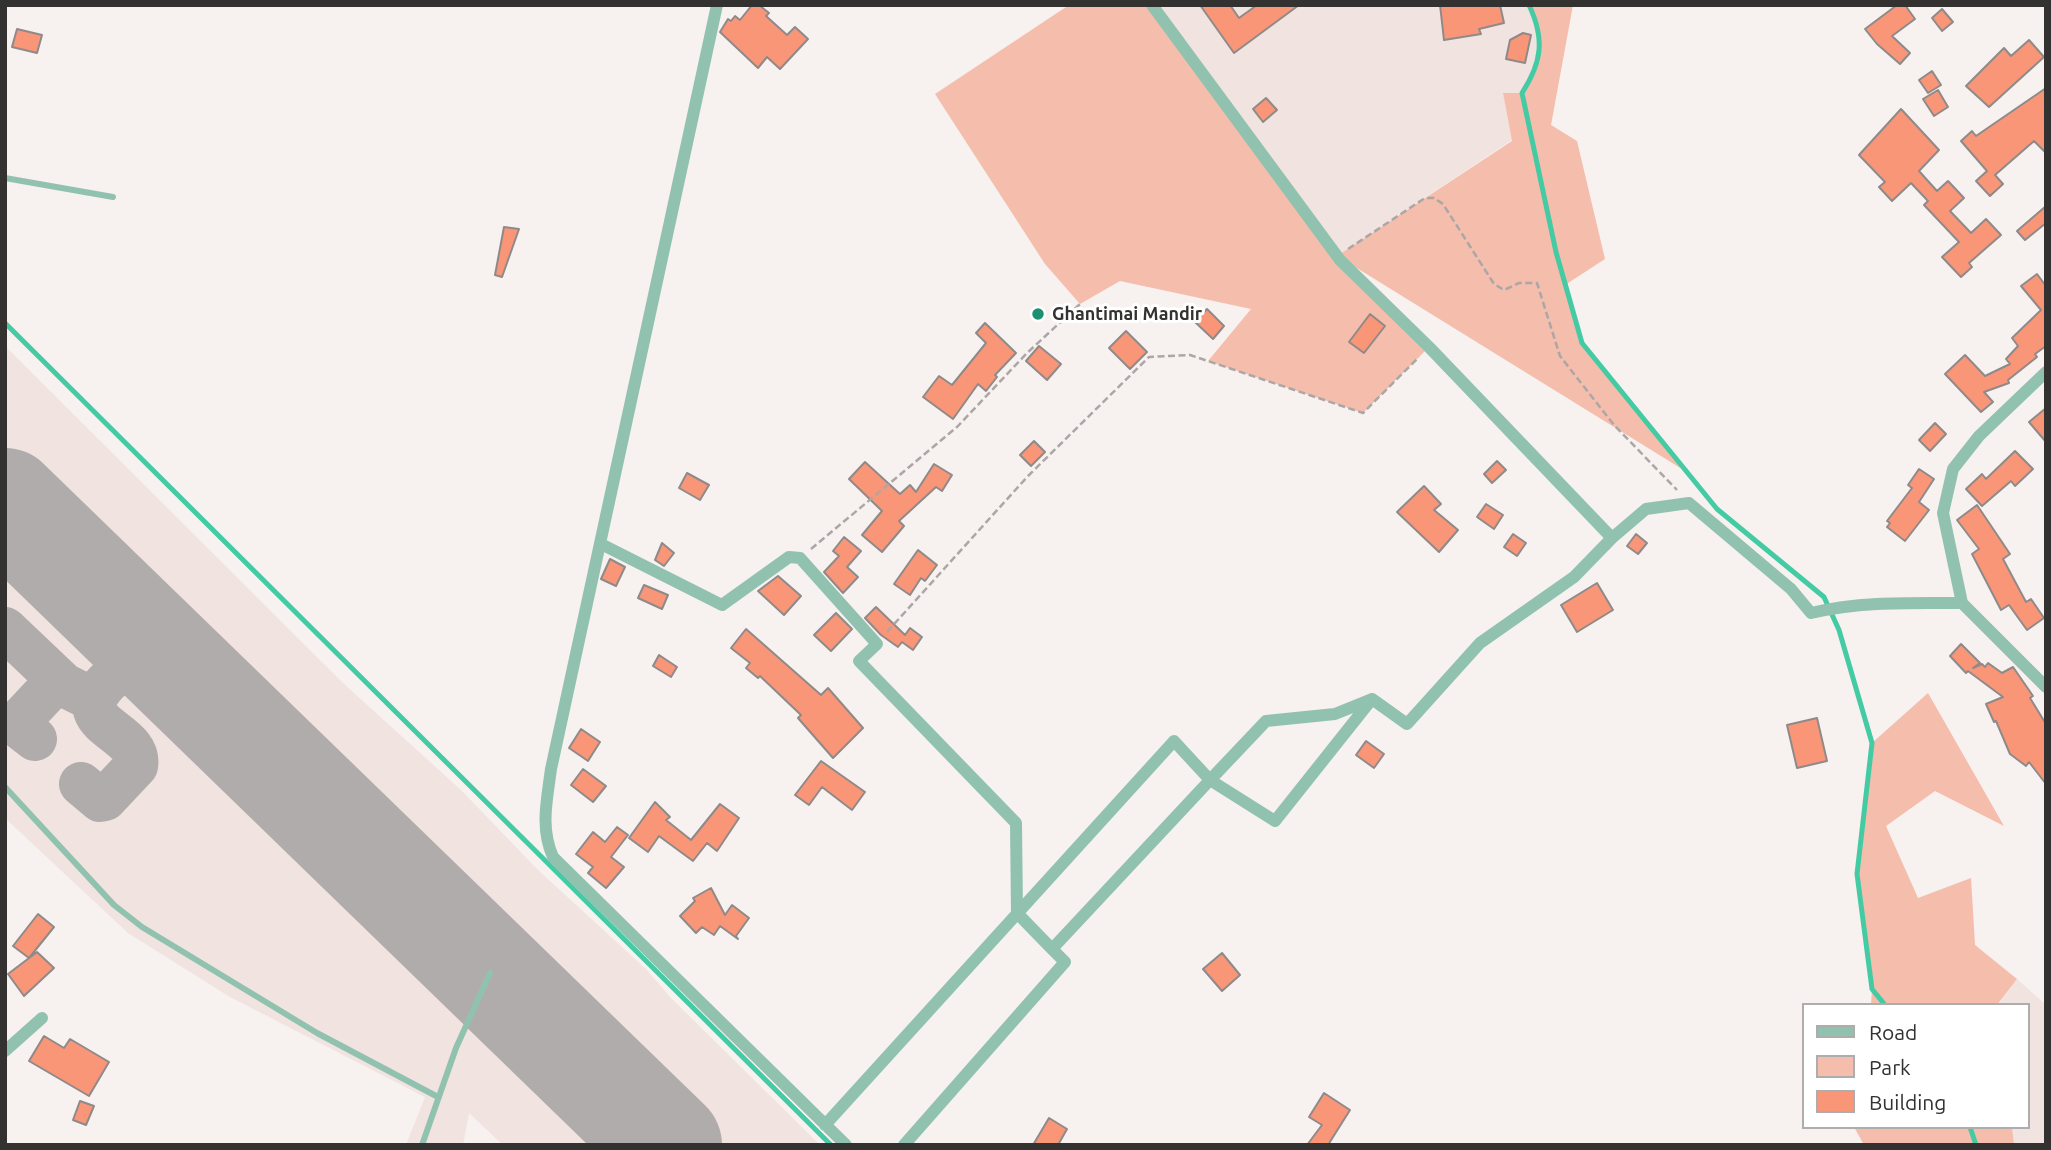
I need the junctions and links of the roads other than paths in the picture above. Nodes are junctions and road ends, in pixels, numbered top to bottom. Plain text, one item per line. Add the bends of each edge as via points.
1 (717, 5) edge
2 (1152, 5) edge
3 (5, 178) edge
4 (113, 197) dead end
5 (2046, 372) edge
6 (1612, 538) junction
7 (601, 544) junction
8 (1962, 603) junction
9 (2046, 687) edge
10 (1372, 699) junction
11 (1210, 780) junction
12 (5, 787) edge
13 (1017, 913) junction
14 (1052, 949) junction
15 (491, 973) dead end
16 (42, 1018) dead end
17 (5, 1052) edge
18 (438, 1097) junction
19 (825, 1125) junction
20 (422, 1145) edge
21 (846, 1145) edge
22 (904, 1145) edge

1 - 7 street
2 - 6 street via 1337,256
3 - 4 lane
5 - 8 street via 1979,436 1953,470 1943,513
6 - 8 street via 1646,509 1689,503 1791,589 1811,614 1841,606
6 - 10 street via 1574,577 1480,643 1407,724
7 - 13 street via 722,605 789,557 800,558 877,643 859,661 1016,823
7 - 19 street via 551,769 545,840 553,857
8 - 9 street
10 - 11 street via 1335,714 1266,721
10 - 11 street via 1275,821
11 - 13 street via 1174,741
11 - 14 street
12 - 18 lane via 114,905 142,927 317,1033
13 - 14 street
13 - 19 street
14 - 22 street via 1065,962
15 - 18 lane
16 - 17 street
18 - 20 lane
19 - 21 street

